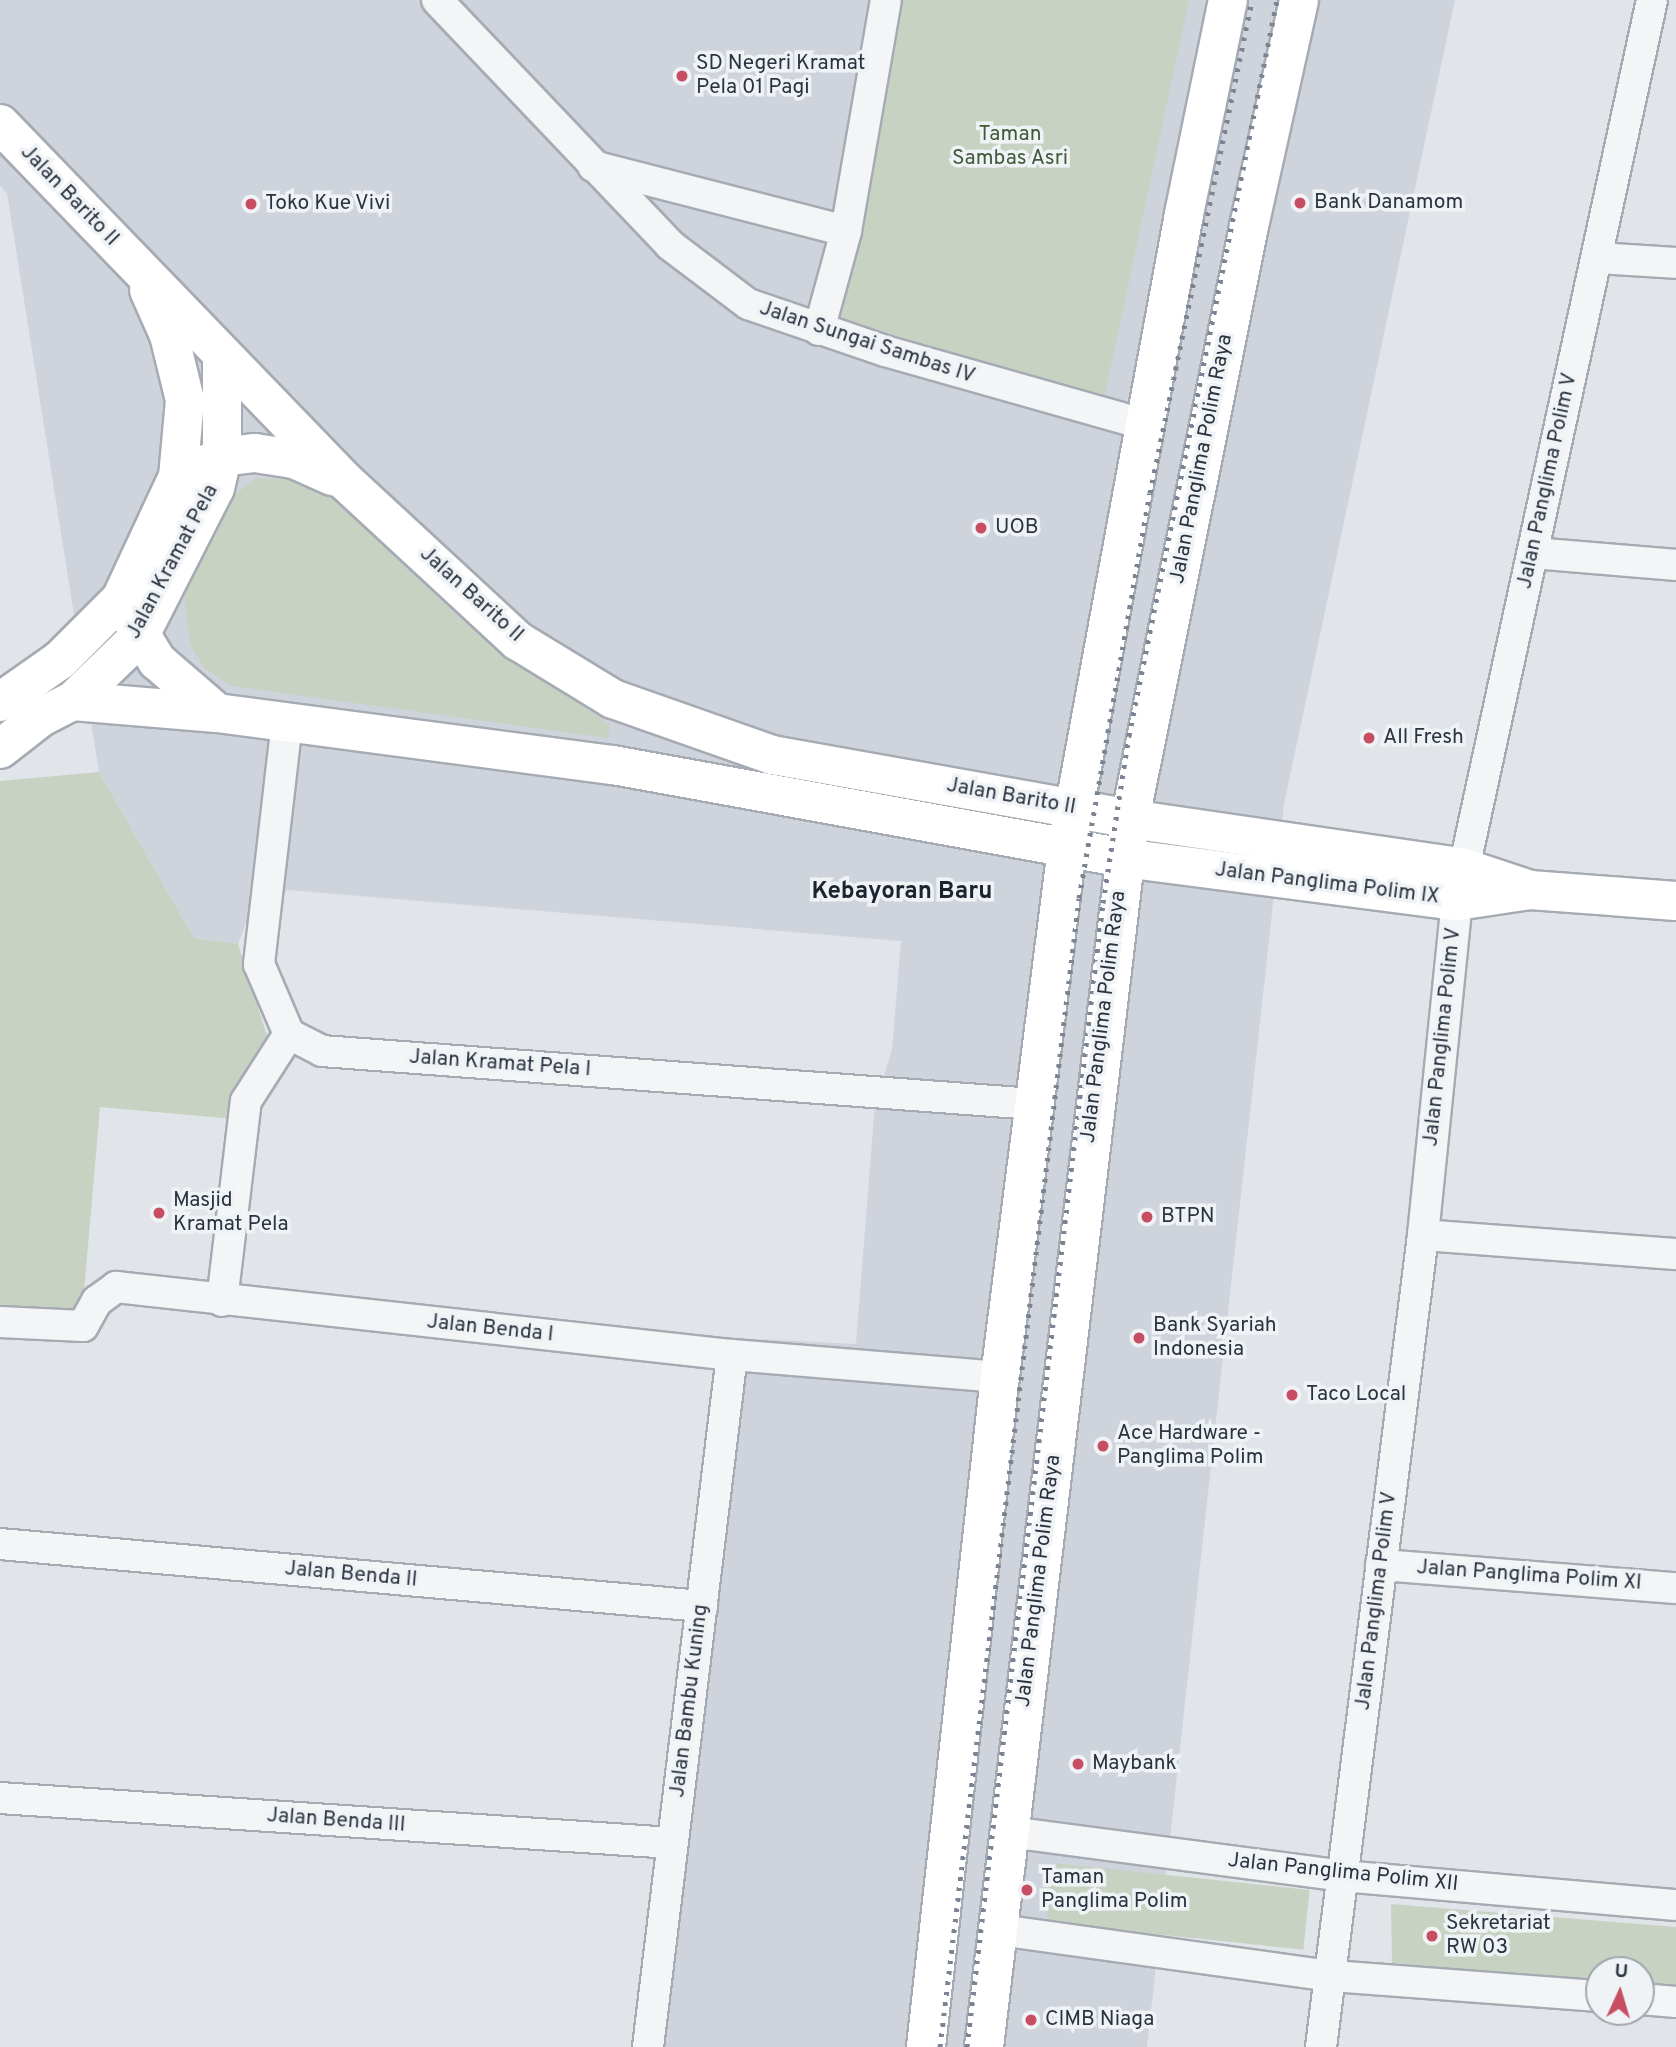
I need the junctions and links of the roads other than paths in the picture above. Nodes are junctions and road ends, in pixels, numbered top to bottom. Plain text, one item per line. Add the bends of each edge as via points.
1 (437, 0) edge
2 (886, 0) edge
3 (1228, 0) edge
4 (1300, 0) edge
5 (1652, 0) edge
6 (0, 124) edge
7 (593, 166) junction
8 (846, 231) junction
9 (1597, 258) junction
10 (1676, 263) edge
11 (138, 267) junction
12 (819, 330) junction
13 (222, 355) junction
14 (1147, 425) junction
15 (222, 457) junction
16 (178, 477) junction
17 (345, 481) junction
18 (1533, 553) junction
19 (1676, 565) edge
20 (121, 599) junction
21 (139, 637) junction
22 (73, 701) junction
23 (0, 702) edge
24 (217, 713) junction
25 (287, 722) junction
26 (0, 749) edge
27 (1074, 809) junction
28 (1130, 819) junction
29 (1067, 848) junction
30 (1124, 858) junction
31 (1461, 885) junction
32 (1676, 901) edge
33 (289, 1034) junction
34 (1034, 1104) junction
35 (1423, 1235) junction
36 (1676, 1254) edge
37 (222, 1301) junction
38 (0, 1322) edge
39 (732, 1355) junction
40 (1000, 1377) junction
41 (0, 1544) edge
42 (1381, 1565) junction
43 (1676, 1588) edge
44 (702, 1606) junction
45 (0, 1798) edge
46 (1010, 1832) junction
47 (673, 1843) junction
48 (1343, 1876) junction
49 (1676, 1905) edge
50 (999, 1930) junction
51 (1332, 1976) junction
52 (1585, 1995) edge
53 (1655, 2000) edge
54 (1676, 2002) edge
55 (648, 2047) edge
56 (926, 2047) edge
57 (984, 2047) edge
58 (1321, 2047) edge

1 - 7 street, Jalan Sungai Sambas IV
2 - 8 street
3 - 14 street
4 - 28 street, Jalan Panglima Polim Raya via 1249,226
5 - 9 street, Jalan Panglima Polim V
6 - 11 street, Jalan Barito II
7 - 8 street
7 - 12 street, Jalan Sungai Sambas IV via 670,245 748,304
8 - 12 street
9 - 10 street
9 - 18 street, Jalan Panglima Polim V
11 - 13 street, Jalan Barito II
11 - 16 street, Jalan Kramat Pela via 169,335 185,400
12 - 14 street, Jalan Sungai Sambas IV
13 - 15 street, Jalan Kramat Pela
13 - 17 street, Jalan Barito II
14 - 27 street
15 - 16 street
15 - 17 street via 255,453 294,459
15 - 21 street, Jalan Kramat Pela via 215,488
16 - 20 street, Jalan Kramat Pela
17 - 27 street, Jalan Barito II via 518,641 613,699 772,755
18 - 19 street
18 - 31 street, Jalan Panglima Polim V
20 - 21 street
20 - 23 street, Jalan Kramat Pela via 60,660
21 - 22 street, Jalan Kramat Pela
21 - 24 street via 178,683
22 - 24 street, Jalan Barito II
22 - 26 street, Jalan Kramat Pela via 41,717
24 - 25 street, Jalan Barito II
25 - 29 street, Jalan Barito II via 613,765
25 - 33 street via 259,964
27 - 28 street, Jalan Barito II
27 - 29 street
28 - 30 street, Jalan Panglima Polim Raya
28 - 31 street, Jalan Panglima Polim IX
29 - 30 street, Jalan Barito II
29 - 34 street
30 - 31 street, Jalan Panglima Polim IX
30 - 46 street, Jalan Panglima Polim Raya
31 - 32 street, Jalan Panglima Polim IX
31 - 35 street, Jalan Panglima Polim V
33 - 34 street, Jalan Kramat Pela I via 322,1051
33 - 37 street via 246,1101
34 - 40 street
35 - 36 street
35 - 42 street, Jalan Panglima Polim V
37 - 38 street, Jalan Benda I via 116,1287 97,1301 83,1326
37 - 39 street, Jalan Benda I
39 - 40 street, Jalan Benda I
39 - 44 street, Jalan Bambu Kuning
40 - 56 street
41 - 44 street, Jalan Benda II
42 - 43 street, Jalan Panglima Polim XI
42 - 48 street, Jalan Panglima Polim V
44 - 47 street, Jalan Bambu Kuning
45 - 47 street, Jalan Benda III
46 - 48 street, Jalan Panglima Polim XII
46 - 50 street, Jalan Panglima Polim Raya
47 - 55 street, Jalan Bambu Kuning
48 - 49 street, Jalan Panglima Polim XII
48 - 51 street, Jalan Panglima Polim V
50 - 51 street
50 - 57 street, Jalan Panglima Polim Raya
51 - 52 street
51 - 58 street, Jalan Panglima Polim V
53 - 54 street

